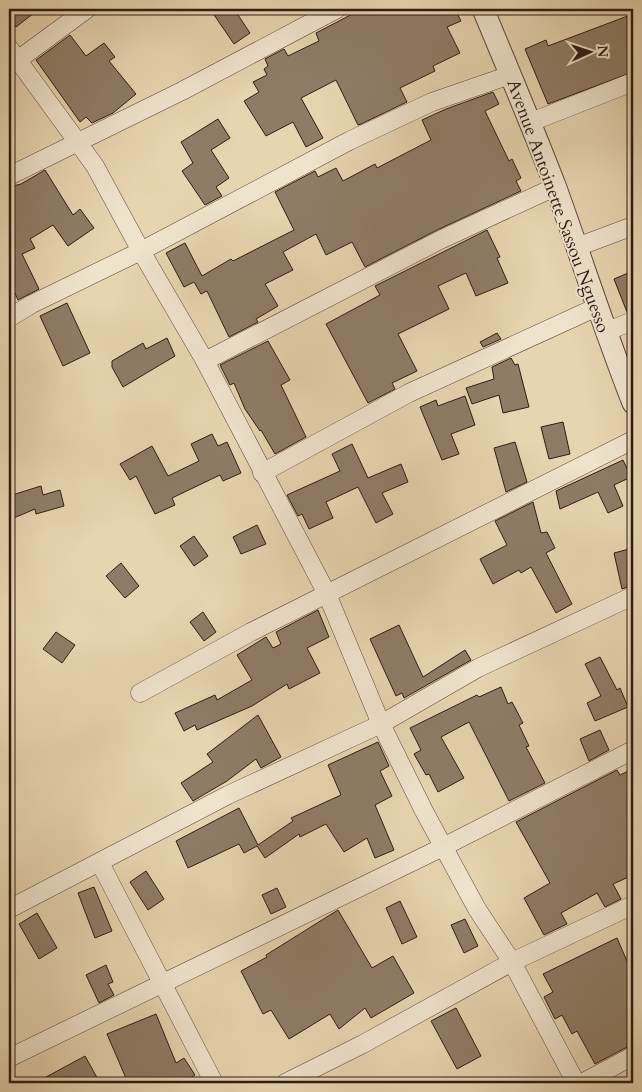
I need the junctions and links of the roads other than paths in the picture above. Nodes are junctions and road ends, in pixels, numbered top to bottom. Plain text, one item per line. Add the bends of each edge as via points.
1 (86, 9) edge
2 (337, 9) edge
3 (483, 9) edge
4 (304, 16) edge
5 (14, 53) edge
6 (510, 75) junction
7 (633, 82) edge
8 (531, 122) junction
9 (79, 143) junction
10 (9, 176) edge
11 (555, 187) junction
12 (633, 226) edge
13 (577, 247) junction
14 (141, 250) junction
15 (597, 307) junction
16 (9, 318) edge
17 (633, 321) edge
18 (605, 332) junction
19 (205, 361) junction
20 (633, 403) edge
21 (633, 440) edge
22 (262, 473) junction
23 (327, 594) junction
24 (633, 596) edge
25 (140, 693) dead end
26 (381, 724) junction
27 (633, 750) edge
28 (443, 847) junction
29 (100, 863) junction
30 (633, 905) edge
31 (9, 909) edge
32 (512, 962) junction
33 (164, 984) junction
34 (633, 1056) edge
35 (9, 1058) edge
36 (214, 1083) edge
37 (285, 1083) edge
38 (576, 1083) edge
39 (582, 1083) edge

1 - 5 street
2 - 4 street
3 - 6 street, Avenue Antoinette Sassou Nguesso
4 - 9 street via 182,91
5 - 9 street
6 - 8 street, Avenue Antoinette Sassou Nguesso
6 - 14 street via 432,102 349,140
7 - 8 street
8 - 11 street, Avenue Antoinette Sassou Nguesso
9 - 10 street
9 - 14 street via 96,166
11 - 13 street, Avenue Antoinette Sassou Nguesso
11 - 19 street via 442,239
12 - 13 street
13 - 15 street, Avenue Antoinette Sassou Nguesso
14 - 16 street
14 - 19 street
15 - 18 street, Avenue Antoinette Sassou Nguesso
15 - 22 street via 409,393
17 - 18 street
18 - 20 street, Avenue Antoinette Sassou Nguesso
19 - 22 street
21 - 23 street
22 - 23 street
23 - 25 street
23 - 26 street
24 - 26 street via 478,668
26 - 28 street
26 - 29 street via 228,796
27 - 28 street
28 - 32 street via 477,909
28 - 33 street
29 - 31 street
29 - 33 street
30 - 32 street
32 - 37 street
32 - 38 street
33 - 35 street
33 - 36 street
34 - 39 street

